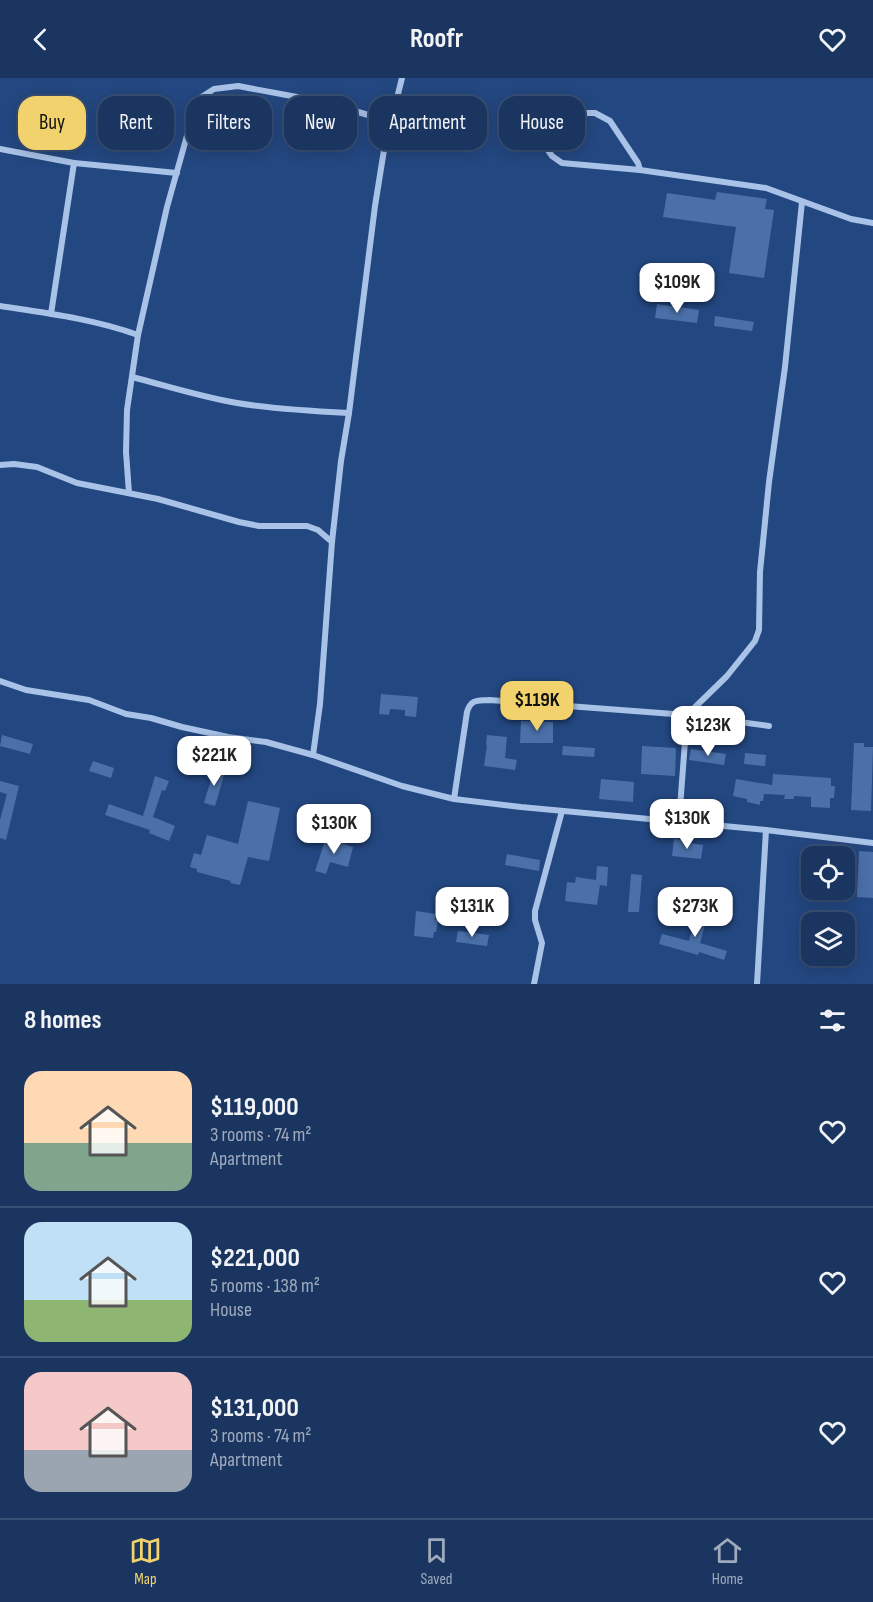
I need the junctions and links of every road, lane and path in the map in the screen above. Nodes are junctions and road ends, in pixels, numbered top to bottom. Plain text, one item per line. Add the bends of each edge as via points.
1 (402, 78) edge
2 (398, 96) edge
3 (585, 113) edge
4 (369, 115) edge
5 (0, 149) edge
6 (384, 150) edge
7 (548, 150) edge
8 (74, 163) junction
9 (640, 170) junction
10 (177, 173) junction
11 (802, 202) junction
12 (873, 223) edge
13 (0, 306) edge
14 (51, 314) junction
15 (138, 335) junction
16 (132, 377) junction
17 (349, 413) junction
18 (0, 465) edge
19 (129, 493) junction
20 (332, 542) junction
21 (0, 681) edge
22 (687, 715) junction
23 (769, 726) dead end
24 (314, 755) junction
25 (454, 799) junction
26 (562, 811) junction
27 (679, 821) junction
28 (766, 830) junction
29 (873, 843) edge
30 (534, 984) edge
31 (757, 984) edge

1 - 2 street
3 - 9 street via 595,113 610,121
4 - 10 street via 256,89 214,89 197,100
5 - 8 street
6 - 17 street
7 - 9 street via 562,163
8 - 10 street
8 - 14 street
9 - 11 street via 766,188
10 - 15 street
11 - 12 street
11 - 22 street via 769,482 759,630 728,676
13 - 14 street
14 - 15 street
15 - 16 street
16 - 17 street via 238,404
16 - 19 street via 126,436
17 - 20 street
18 - 19 street via 37,467 77,483
19 - 20 street via 259,526 307,526
20 - 24 street
21 - 24 street via 26,690 89,700 126,714
22 - 23 street
22 - 25 street via 474,701 467,712
22 - 27 street
24 - 25 street via 402,786
25 - 26 street
26 - 27 street
26 - 30 street via 535,911 542,943
27 - 28 street
28 - 29 street
28 - 31 street

